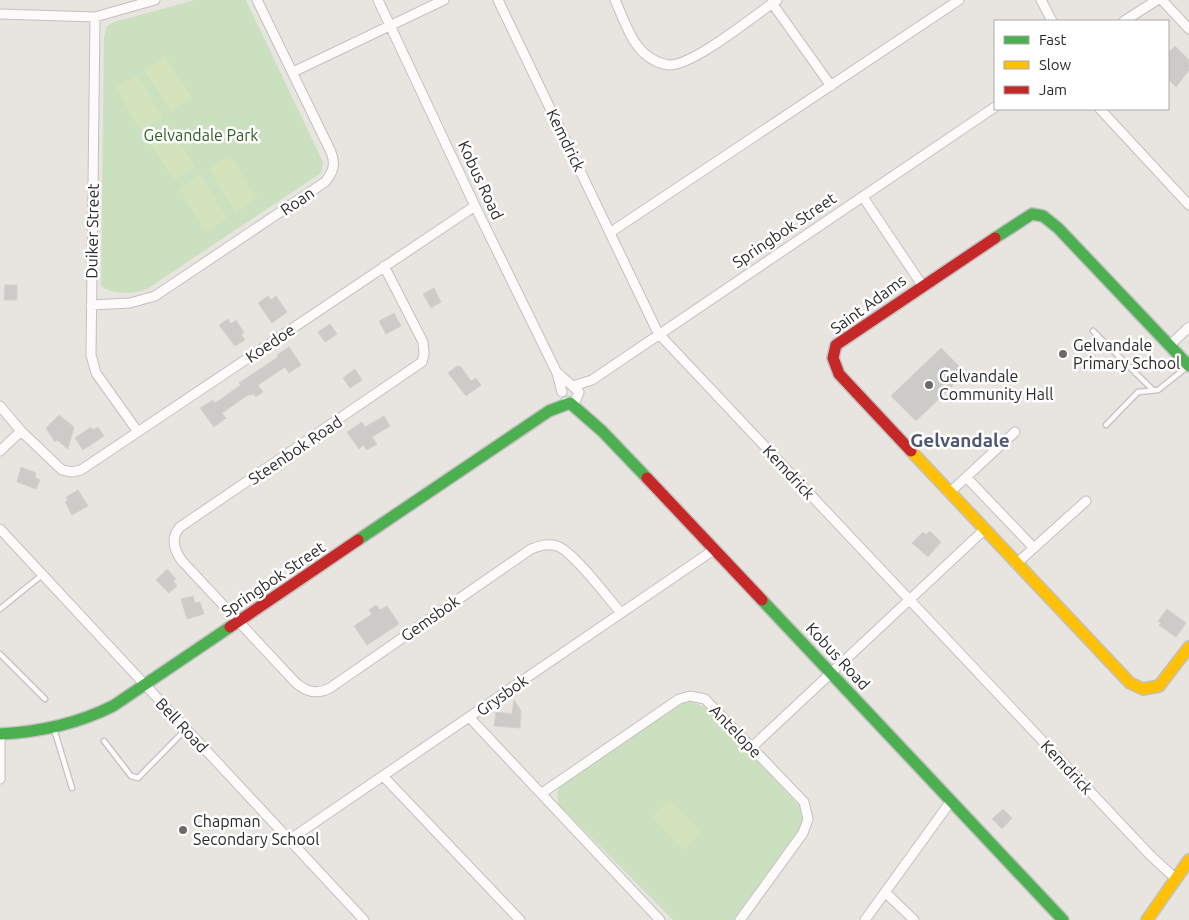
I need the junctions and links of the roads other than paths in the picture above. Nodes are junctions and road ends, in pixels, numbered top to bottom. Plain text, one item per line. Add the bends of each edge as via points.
1 (155, 0) edge
2 (257, 0) edge
3 (378, 0) edge
4 (444, 0) edge
5 (498, 0) edge
6 (614, 0) edge
7 (959, 0) edge
8 (1041, 0) edge
9 (1157, 0) edge
10 (1162, 0) edge
11 (775, 2) edge
12 (0, 14) edge
13 (95, 17) junction
14 (1051, 20) edge
15 (1126, 20) edge
16 (391, 25) junction
17 (1189, 29) edge
18 (293, 72) junction
19 (831, 86) junction
20 (994, 108) edge
21 (1101, 110) edge
22 (862, 197) junction
23 (1189, 205) edge
24 (475, 206) junction
25 (611, 232) junction
26 (384, 266) junction
27 (922, 285) junction
28 (91, 305) junction
29 (1189, 327) edge
30 (1093, 331) dead end
31 (658, 333) junction
32 (1170, 345) junction
33 (1189, 366) edge
34 (558, 373) junction
35 (592, 380) junction
36 (572, 386) junction
37 (1154, 390) junction
38 (570, 397) junction
39 (0, 406) edge
40 (1106, 425) dead end
41 (21, 431) junction
42 (138, 432) junction
43 (1015, 432) dead end
44 (0, 451) edge
45 (967, 478) junction
46 (949, 493) junction
47 (1086, 502) dead end
48 (0, 529) edge
49 (984, 530) junction
50 (1034, 548) junction
51 (715, 549) junction
52 (1016, 564) junction
53 (42, 575) junction
54 (909, 600) junction
55 (0, 609) edge
56 (621, 613) junction
57 (239, 622) junction
58 (1189, 646) edge
59 (0, 654) edge
60 (831, 673) junction
61 (145, 685) junction
62 (44, 699) dead end
63 (470, 718) junction
64 (54, 729) junction
65 (186, 729) junction
66 (0, 734) edge
67 (104, 741) dead end
68 (752, 747) junction
69 (383, 776) junction
70 (0, 779) edge
71 (72, 788) dead end
72 (542, 793) junction
73 (951, 801) junction
74 (289, 840) junction
75 (1189, 860) edge
76 (1175, 878) junction
77 (885, 892) junction
78 (364, 920) edge
79 (520, 920) edge
80 (660, 920) edge
81 (740, 920) edge
82 (864, 920) edge
83 (914, 920) edge
84 (1063, 920) edge
85 (1147, 920) edge

1 - 13 street
2 - 18 street, Roan
3 - 16 street, Kobus Road
4 - 16 street
5 - 25 street, Kemdrick
6 - 11 street via 636,44 658,62 670,65 693,58
7 - 19 street
8 - 14 street
9 - 15 street
10 - 17 street
11 - 19 street
12 - 13 street
13 - 28 street, Duiker Street
16 - 18 street
16 - 24 street, Kobus Road
18 - 28 street, Roan via 334,160 332,174 325,182 155,296 130,303
19 - 25 street
20 - 22 street, Springbok Street
21 - 23 street
22 - 27 street
22 - 31 street, Springbok Street
24 - 26 street, Koedoe
24 - 34 street, Kobus Road
25 - 31 street, Kemdrick
26 - 42 street, Koedoe
26 - 57 street, Steenbok Road via 423,342 422,362 176,532 175,548 182,561
27 - 32 street, Saint Adams via 1027,216 1039,215 1058,228
27 - 46 street, Saint Adams via 836,345 833,360 842,378
28 - 42 street, Duiker Street via 93,364
29 - 32 street
30 - 37 lane
31 - 35 street, Springbok Street
31 - 54 street, Kemdrick
32 - 33 street, Saint Adams
33 - 37 lane
34 - 36 street
34 - 38 street
35 - 36 street
35 - 38 street
36 - 38 street via 565,388
37 - 40 lane via 1138,392
38 - 51 street, Kobus Road
38 - 57 street, Springbok Street
39 - 41 street
41 - 42 street, Koedoe via 62,470 81,470
41 - 44 street
43 - 45 street
45 - 46 street
45 - 50 street
46 - 49 street, Saint Adams
47 - 50 street
48 - 53 street, Bell Road
49 - 52 street, Saint Adams
49 - 54 street
50 - 52 street
51 - 56 street, Grysbok
51 - 60 street, Kobus Road
52 - 58 street, Saint Adams via 1134,686 1149,689 1159,686
53 - 55 lane
53 - 61 street, Bell Road
54 - 60 street
54 - 76 street, Kemdrick via 1150,856
56 - 57 street, Gemsbok via 569,553 556,545 542,545 531,549 330,688 317,693 296,683
56 - 63 street, Grysbok
57 - 61 street, Springbok Street
59 - 62 lane
60 - 68 street
60 - 73 street, Kobus Road
61 - 64 street, Springbok Street via 100,713
61 - 65 street, Bell Road
63 - 69 street, Grysbok
63 - 72 street
64 - 66 street, Springbok Street
64 - 71 lane
65 - 67 lane via 138,778 131,776
65 - 74 street, Bell Road
66 - 70 street
68 - 72 street, Antelope via 711,704 701,698 685,697
68 - 81 street, Antelope via 804,802 808,819 803,833
69 - 74 street, Grysbok
69 - 79 street
72 - 80 street
73 - 77 street
73 - 84 street, Kobus Road
74 - 78 street, Bell Road
75 - 76 street
76 - 85 street
77 - 82 street
77 - 83 street

